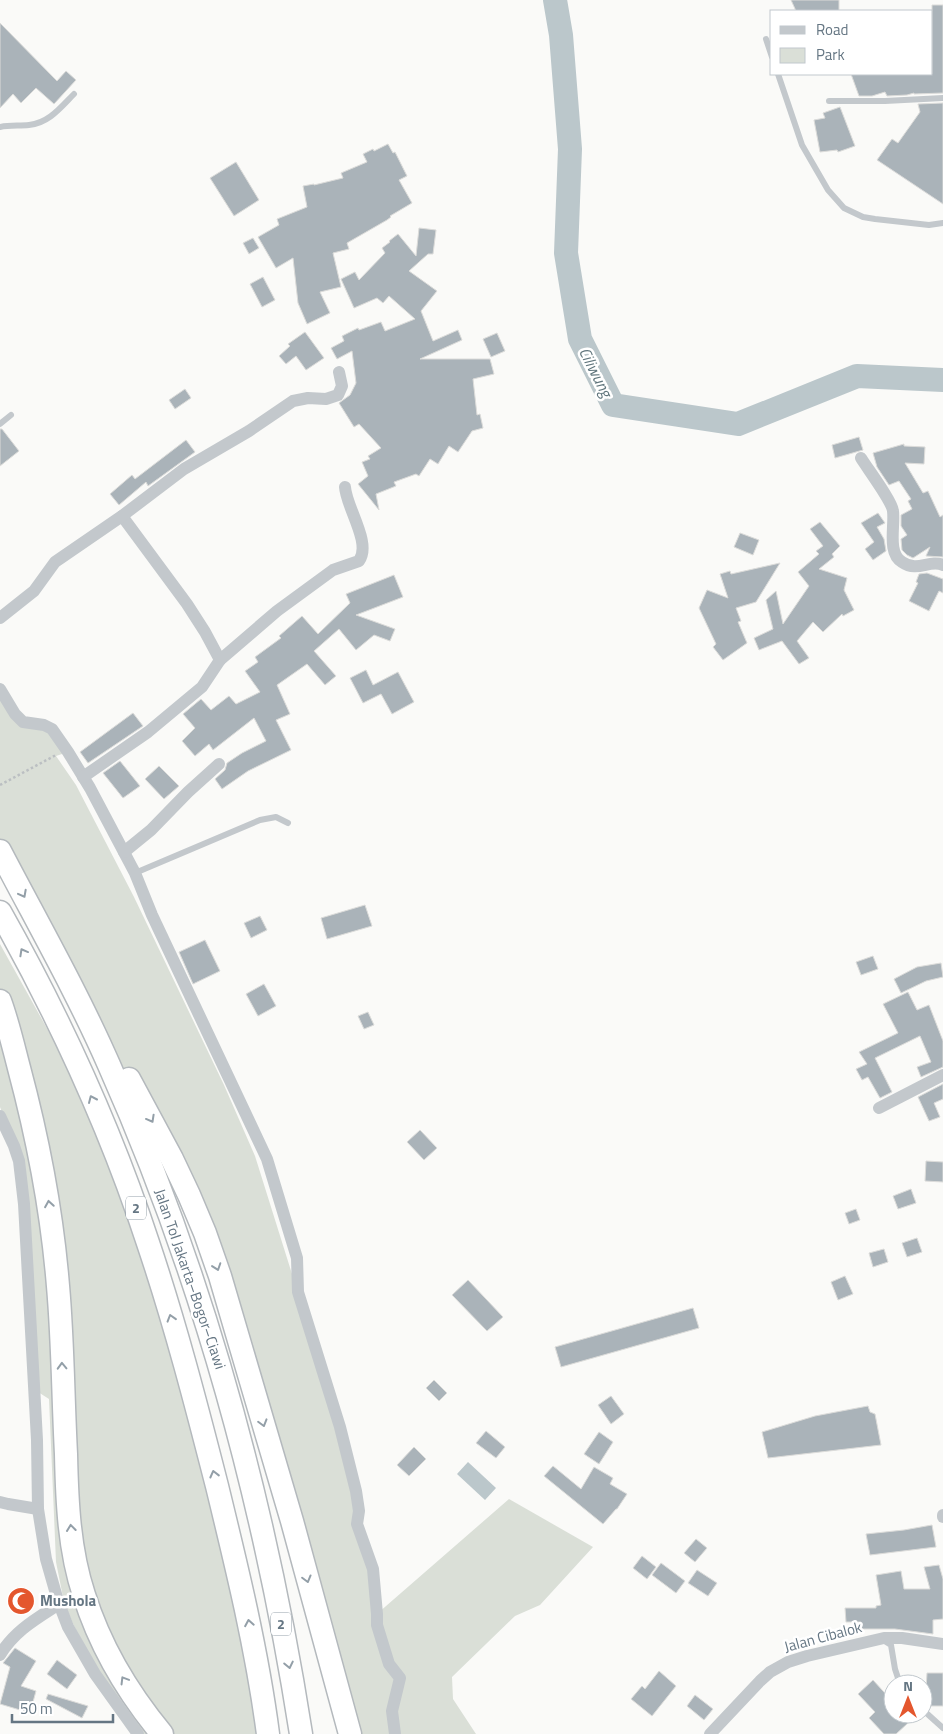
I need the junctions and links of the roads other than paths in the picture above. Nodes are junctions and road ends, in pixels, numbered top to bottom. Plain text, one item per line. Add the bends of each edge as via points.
1 (766, 39) dead end
2 (770, 51) edge
3 (778, 75) edge
4 (74, 94) dead end
5 (943, 98) edge
6 (829, 101) dead end
7 (0, 127) edge
8 (943, 223) edge
9 (339, 372) dead end
10 (11, 415) dead end
11 (0, 424) edge
12 (861, 458) dead end
13 (345, 487) dead end
14 (122, 516) junction
15 (943, 565) edge
16 (0, 618) edge
17 (220, 660) junction
18 (0, 689) edge
19 (219, 764) dead end
20 (83, 777) junction
21 (288, 823) dead end
22 (0, 851) edge
23 (124, 852) junction
24 (135, 873) junction
25 (0, 912) edge
26 (72, 987) junction
27 (0, 1001) edge
28 (943, 1075) edge
29 (878, 1108) dead end
30 (0, 1116) edge
31 (0, 1502) edge
32 (38, 1509) junction
33 (59, 1604) junction
34 (879, 1639) junction
35 (943, 1644) edge
36 (0, 1655) edge
37 (897, 1674) edge
38 (933, 1719) edge
39 (943, 1728) edge
40 (268, 1732) edge
41 (138, 1734) edge
42 (162, 1734) edge
43 (301, 1734) edge
44 (350, 1734) edge
45 (395, 1734) edge
46 (710, 1734) edge

1 - 2 lane
3 - 8 lane via 802,145 832,196 844,208 875,220 929,226
4 - 7 lane via 44,121
5 - 6 lane
9 - 14 street via 342,386 338,395 326,400 299,399 286,404 249,431 184,469
10 - 11 lane
12 - 15 street via 893,510 894,552 899,560 914,567
13 - 17 street via 362,544 361,558 318,580
14 - 16 street via 55,562 34,591
14 - 17 street via 206,632
17 - 20 street via 202,688 148,732
18 - 20 street via 23,722 52,729
19 - 23 street
20 - 23 street
21 - 24 lane via 276,817 260,820
22 -> 26 highway, Jalan Tol Jakarta–Bogor–Ciawi / 2
23 - 24 street
24 - 45 street via 261,1145 278,1192 297,1258 298,1292 340,1427 356,1491 357,1524 373,1569 377,1625 389,1664 400,1678 392,1711
40 -> 25 highway, Jalan Tol Jakarta–Bogor–Ciawi / 2 via 236,1561 198,1411 148,1242 113,1147 74,1058
26 -> 43 highway, Jalan Tol Jakarta–Bogor–Ciawi / 2 via 126,1102 197,1292 217,1355 258,1514
26 -> 44 highway via 151,1118 206,1233 292,1521
42 -> 27 highway via 126,1685 110,1656 83,1594 76,1566 68,1502 58,1287 51,1222 32,1120
28 - 29 street
30 - 32 street via 19,1161 24,1204
31 - 32 street
32 - 33 street via 46,1559
33 - 36 street via 18,1631
33 - 41 street via 83,1654
34 - 35 street, Jalan Cibalok via 902,1638
34 - 37 lane via 891,1645
34 - 46 street, Jalan Cibalok via 781,1665 760,1681
38 - 39 lane

